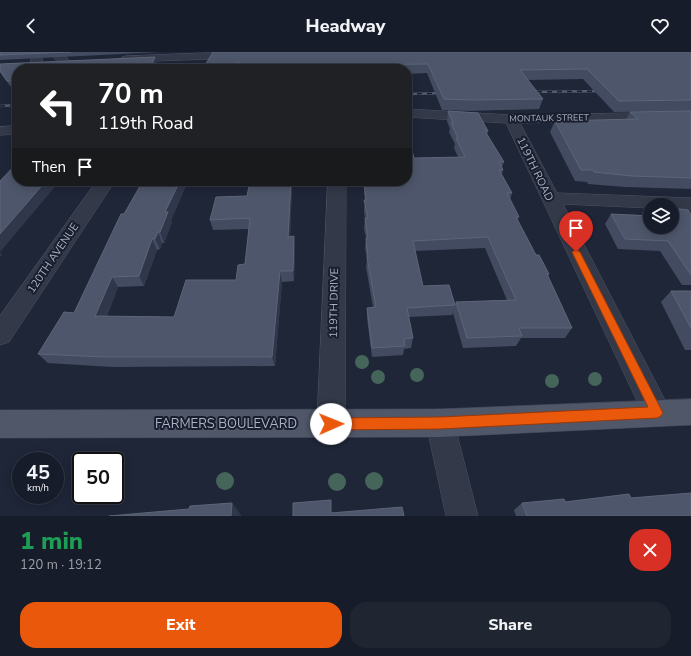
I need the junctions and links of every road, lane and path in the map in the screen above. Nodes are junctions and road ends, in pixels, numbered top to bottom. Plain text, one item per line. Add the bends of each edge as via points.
1 (31, 52) edge
2 (55, 52) edge
3 (192, 54) edge
4 (248, 54) edge
5 (143, 55) edge
6 (117, 59) edge
7 (80, 61) edge
8 (65, 62) junction
9 (22, 64) edge
10 (36, 64) junction
11 (185, 64) edge
12 (412, 113) edge
13 (691, 116) edge
14 (511, 119) junction
15 (12, 130) edge
16 (0, 131) edge
17 (103, 186) edge
18 (337, 186) edge
19 (549, 198) junction
20 (691, 204) edge
21 (0, 335) edge
22 (691, 412) edge
23 (657, 413) junction
24 (440, 423) junction
25 (0, 424) edge
26 (331, 424) junction
27 (462, 516) edge

1 - 10 street via 37,59
2 - 8 street
3 - 4 street
3 - 5 street
3 - 11 street
5 - 6 street
7 - 8 street
8 - 10 street
9 - 10 street
12 - 14 street, MONTAUK STREET
13 - 14 street, MONTAUK STREET
14 - 19 street, 119TH ROAD
15 - 16 street
17 - 21 street, 120TH AVENUE
18 - 26 street, 119TH DRIVE
19 - 20 street
19 - 23 street, 119TH ROAD
22 - 23 main road, FARMERS BOULEVARD
23 - 24 main road, FARMERS BOULEVARD
24 - 26 main road, FARMERS BOULEVARD
24 - 27 street
25 - 26 main road, FARMERS BOULEVARD

